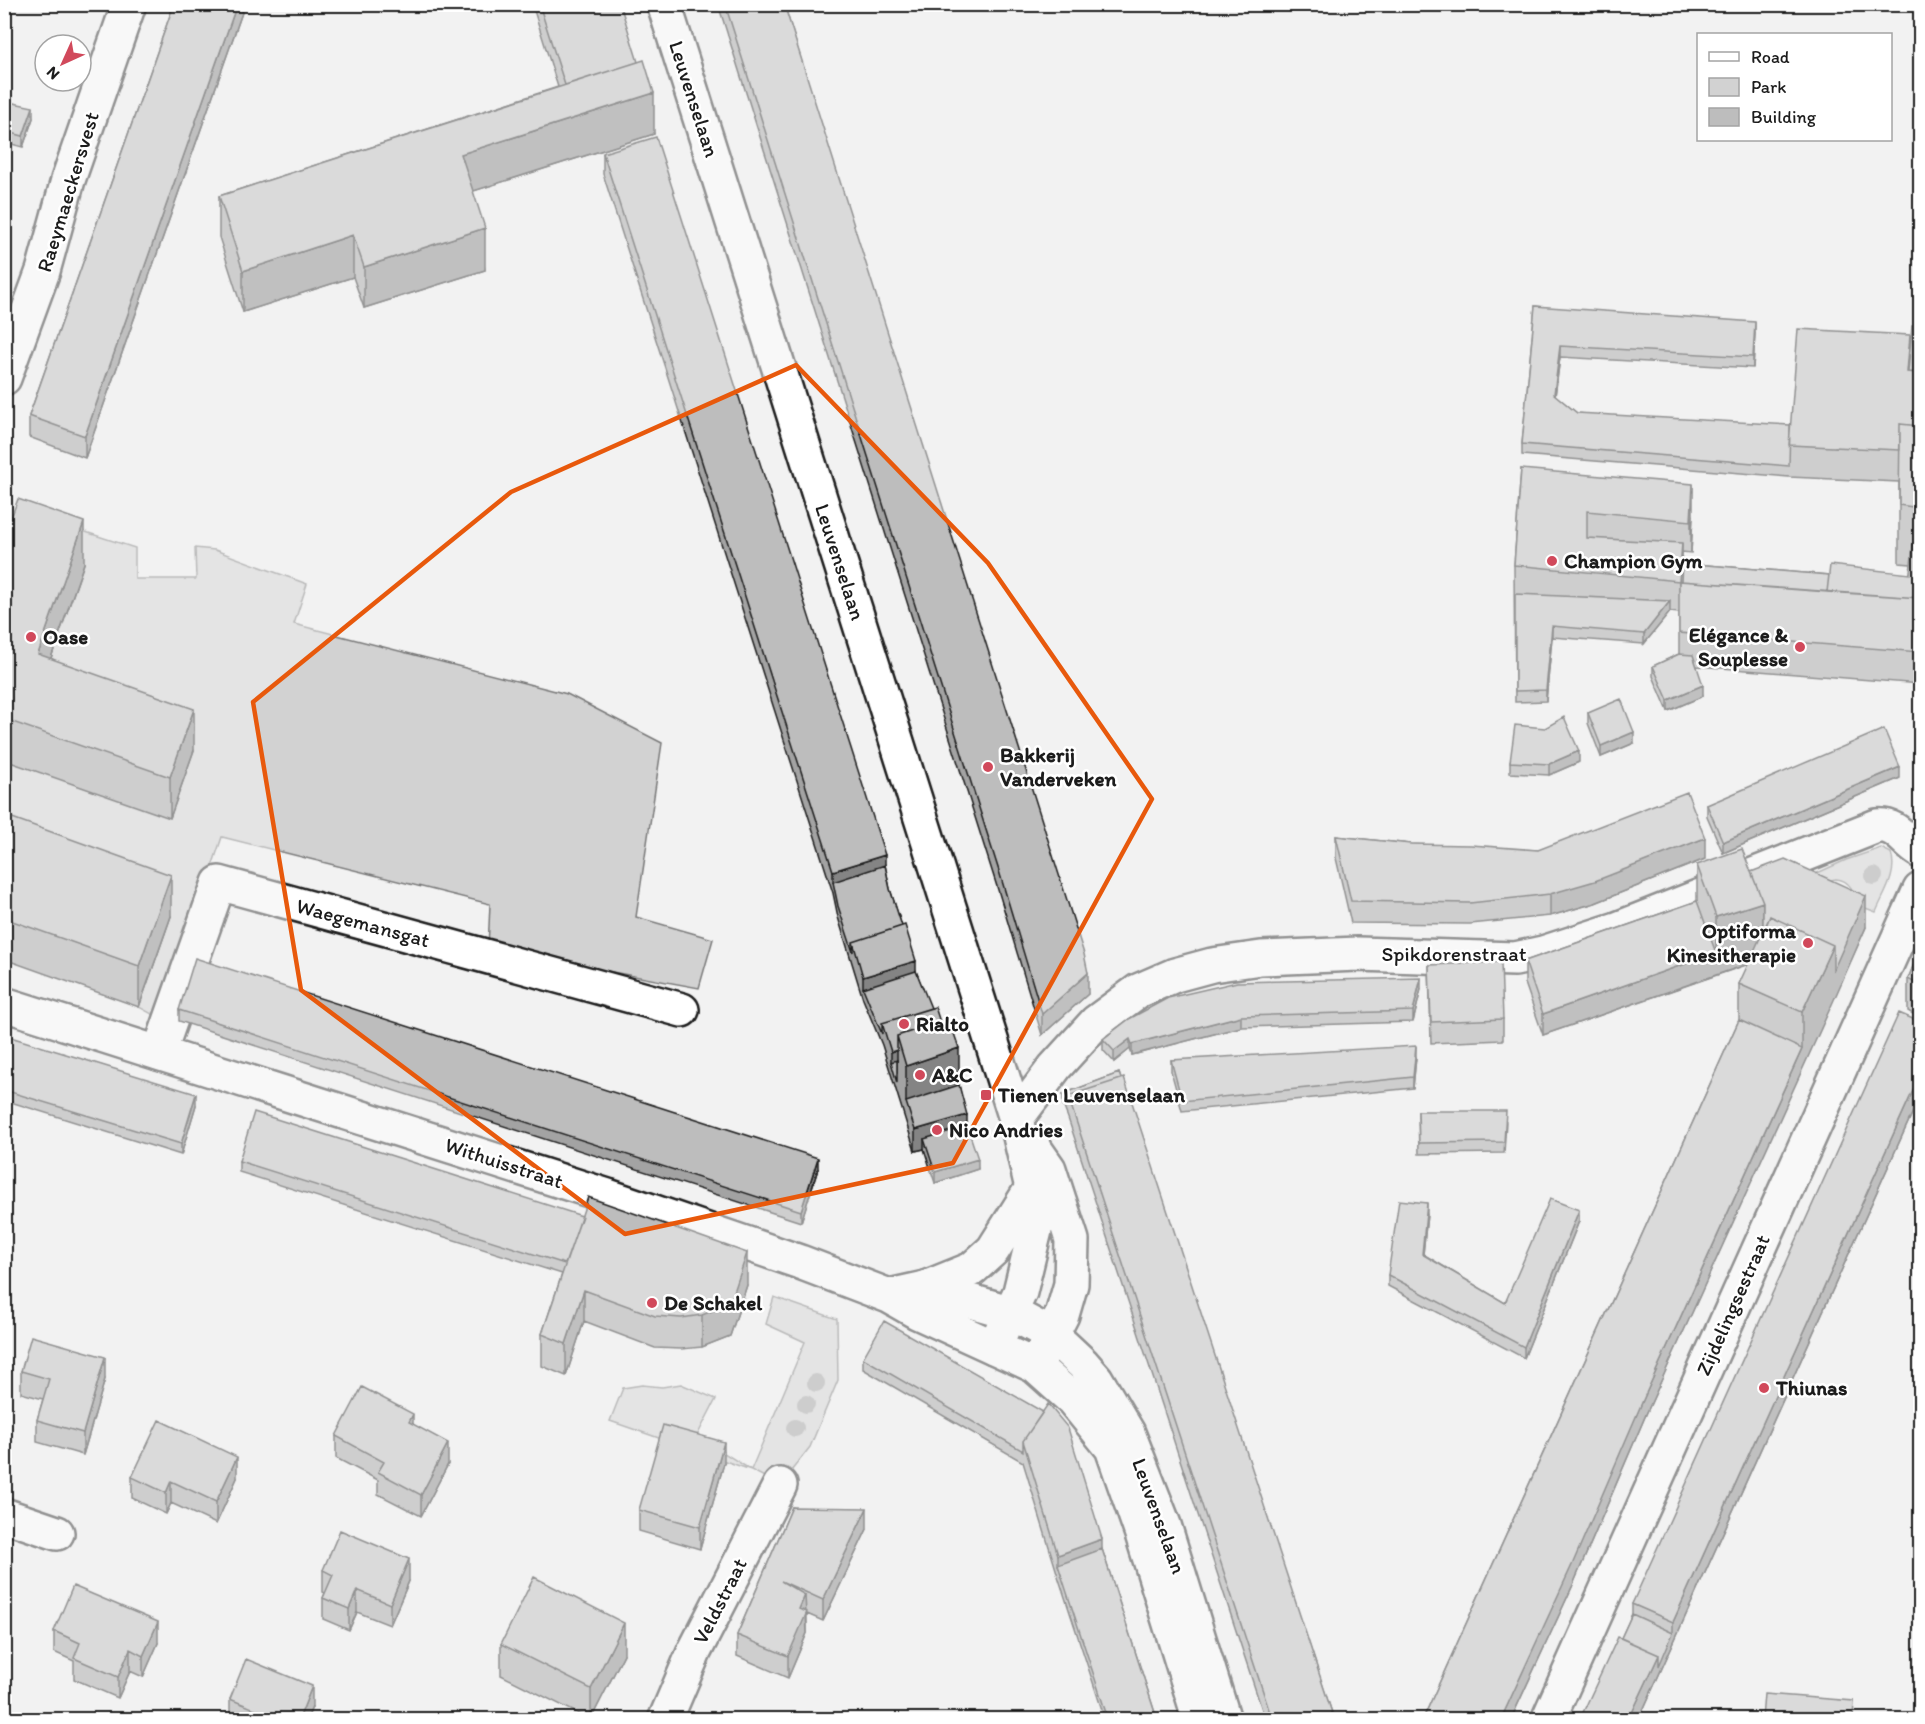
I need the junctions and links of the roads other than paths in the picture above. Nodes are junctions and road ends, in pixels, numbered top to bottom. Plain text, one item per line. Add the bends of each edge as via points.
1 (129, 4) edge
2 (664, 4) edge
3 (4, 378) edge
4 (1920, 851) edge
5 (1920, 890) edge
6 (4, 1004) edge
7 (681, 1010) dead end
8 (159, 1053) junction
9 (1016, 1119) junction
10 (1032, 1188) junction
11 (925, 1288) junction
12 (889, 1296) junction
13 (1009, 1312) junction
14 (1052, 1335) junction
15 (994, 1347) junction
16 (1035, 1366) junction
17 (780, 1485) dead end
18 (4, 1515) edge
19 (57, 1533) dead end
20 (664, 1719) edge
21 (1200, 1719) edge
22 (1224, 1719) edge
23 (1548, 1719) edge

1 - 3 street, Raeymaeckersvest via 68,180 43,271
2 - 9 street, Leuvenselaan
4 - 9 street, Spikdorenstraat via 1896,829 1885,825 1865,829 1617,929 1515,959 1358,954 1261,958 1174,975 1138,991 1096,1022
5 - 23 street, Zijdelingsestraat
6 - 8 street, Withuisstraat
7 - 8 street, Waegemansgat via 219,883
8 - 12 street, Withuisstraat via 619,1200
9 - 10 street, Leuvenselaan
9 - 14 street, Leuvenselaan via 1049,1169 1072,1240 1071,1284
10 - 11 street, Leuvenselaan via 993,1250 972,1269
10 - 13 street, Leuvenselaan via 1036,1226 1020,1292
11 - 12 street, Leuvenselaan
11 - 13 street, Leuvenselaan
12 - 15 street, Withuisstraat
13 - 14 street, Leuvenselaan
13 - 15 street, Leuvenselaan
14 - 16 street, Leuvenselaan
14 - 22 street, Leuvenselaan via 1096,1379 1128,1433 1164,1525
15 - 16 street, Leuvenselaan
16 - 21 street, Leuvenselaan via 1073,1400 1112,1448
17 - 20 street, Veldstraat
18 - 19 street

